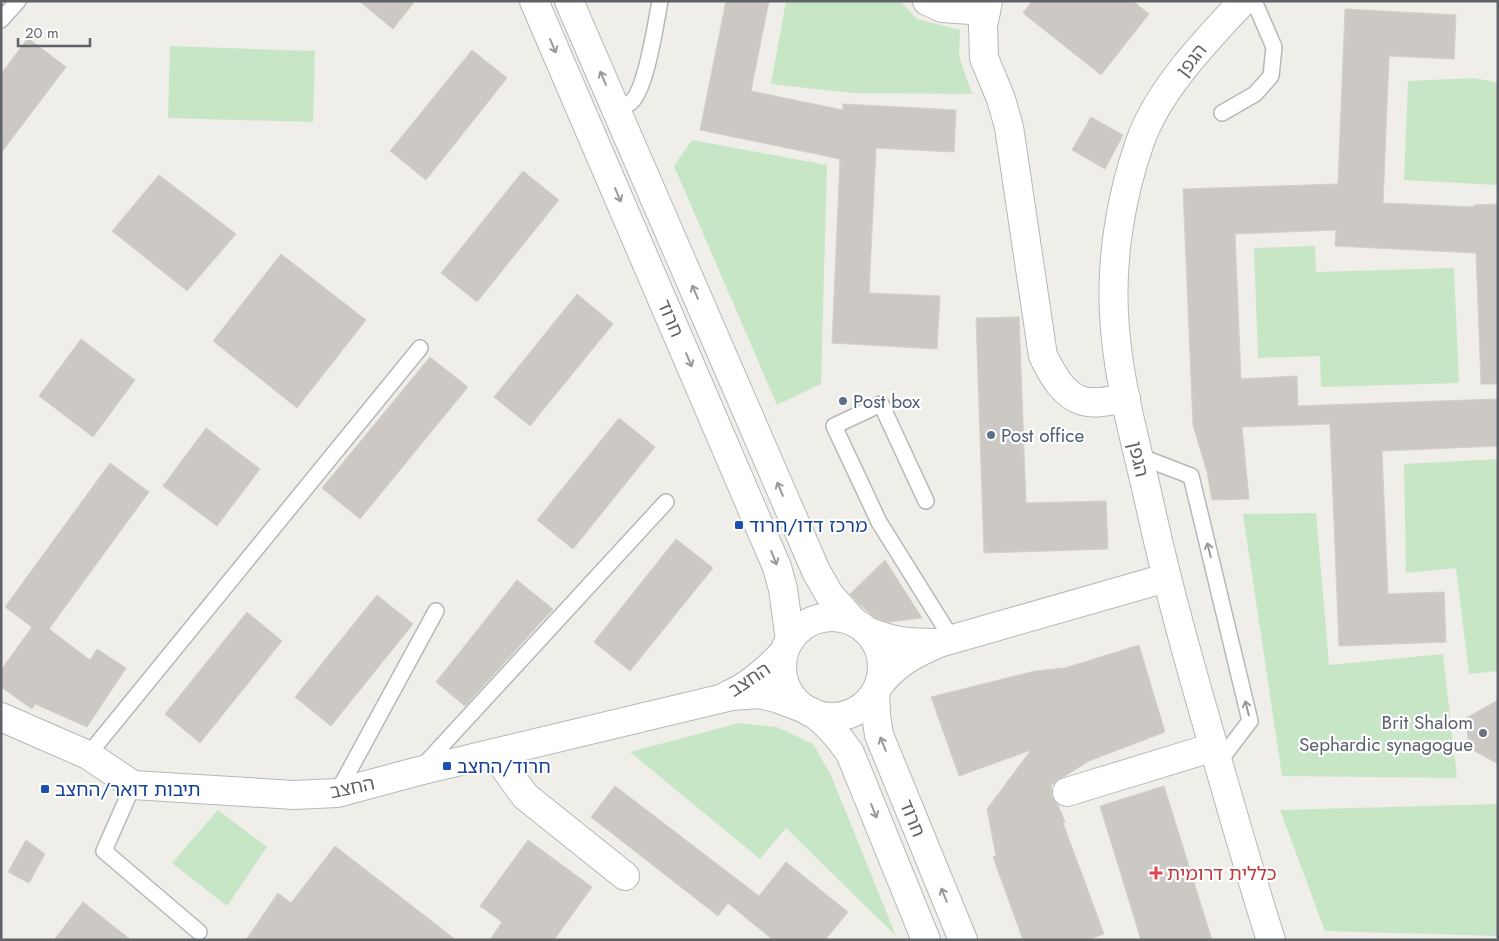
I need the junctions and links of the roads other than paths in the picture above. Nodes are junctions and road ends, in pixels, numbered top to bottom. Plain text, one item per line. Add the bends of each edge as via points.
1 (18, 1) edge
2 (534, 1) edge
3 (569, 1) edge
4 (660, 1) edge
5 (927, 1) edge
6 (1242, 1) edge
7 (1254, 1) edge
8 (987, 6) edge
9 (1, 20) edge
10 (615, 107) junction
11 (1222, 113) dead end
12 (420, 348) dead end
13 (1126, 398) junction
14 (1138, 456) junction
15 (926, 501) dead end
16 (666, 502) dead end
17 (1166, 578) junction
18 (436, 611) dead end
19 (860, 627) junction
20 (945, 641) junction
21 (787, 646) junction
22 (877, 689) junction
23 (710, 701) junction
24 (809, 711) junction
25 (1, 716) edge
26 (494, 753) junction
27 (1216, 755) junction
28 (88, 756) junction
29 (420, 771) junction
30 (133, 785) junction
31 (1067, 792) dead end
32 (337, 793) junction
33 (625, 876) dead end
34 (199, 932) dead end
35 (926, 940) edge
36 (963, 940) edge
37 (1271, 940) edge

1 - 9 lane
2 -> 21 street, חרוד via 778,567
10 -> 3 street, חרוד
4 - 10 lane via 644,80 630,104
5 - 8 street via 942,8
6 - 13 street, הגפן via 1199,48 1162,99 1141,139 1124,194 1115,261 1114,313 1119,371
7 - 11 lane via 1274,47 1271,76 1255,94
8 - 13 street via 983,26 984,58 1009,126 1043,356 1056,381 1083,401
19 -> 10 street, חרוד via 828,594 816,572
12 - 28 lane
13 - 14 street, הגפן
14 - 17 street, הגפן
27 -> 14 lane via 1250,721 1191,476
15 - 20 lane via 881,404 834,426 879,522
16 - 29 lane
17 - 20 street
17 - 27 street, הגפן
18 - 32 lane
19 - 20 street via 891,640
19 - 21 street via 845,618 827,617 805,624
19 - 22 street via 873,638 881,653 883,668
20 - 22 street via 889,671
21 - 23 street, החצב via 769,668 749,683 736,692
21 - 24 street via 782,669 784,682 792,697
22 - 24 street via 857,711 841,717 821,716
36 -> 22 street, חרוד via 879,735
23 - 24 street, החצב via 759,694
23 - 26 street, החצב
24 -> 35 street, חרוד via 826,723 850,754
25 - 28 street, החצב
26 - 29 street, החצב
26 - 33 street via 525,796
27 - 31 street
27 - 37 street, הגפן
28 - 30 street, החצב
29 - 32 street, החצב
30 - 32 street, החצב via 294,795
30 - 34 lane via 104,851

